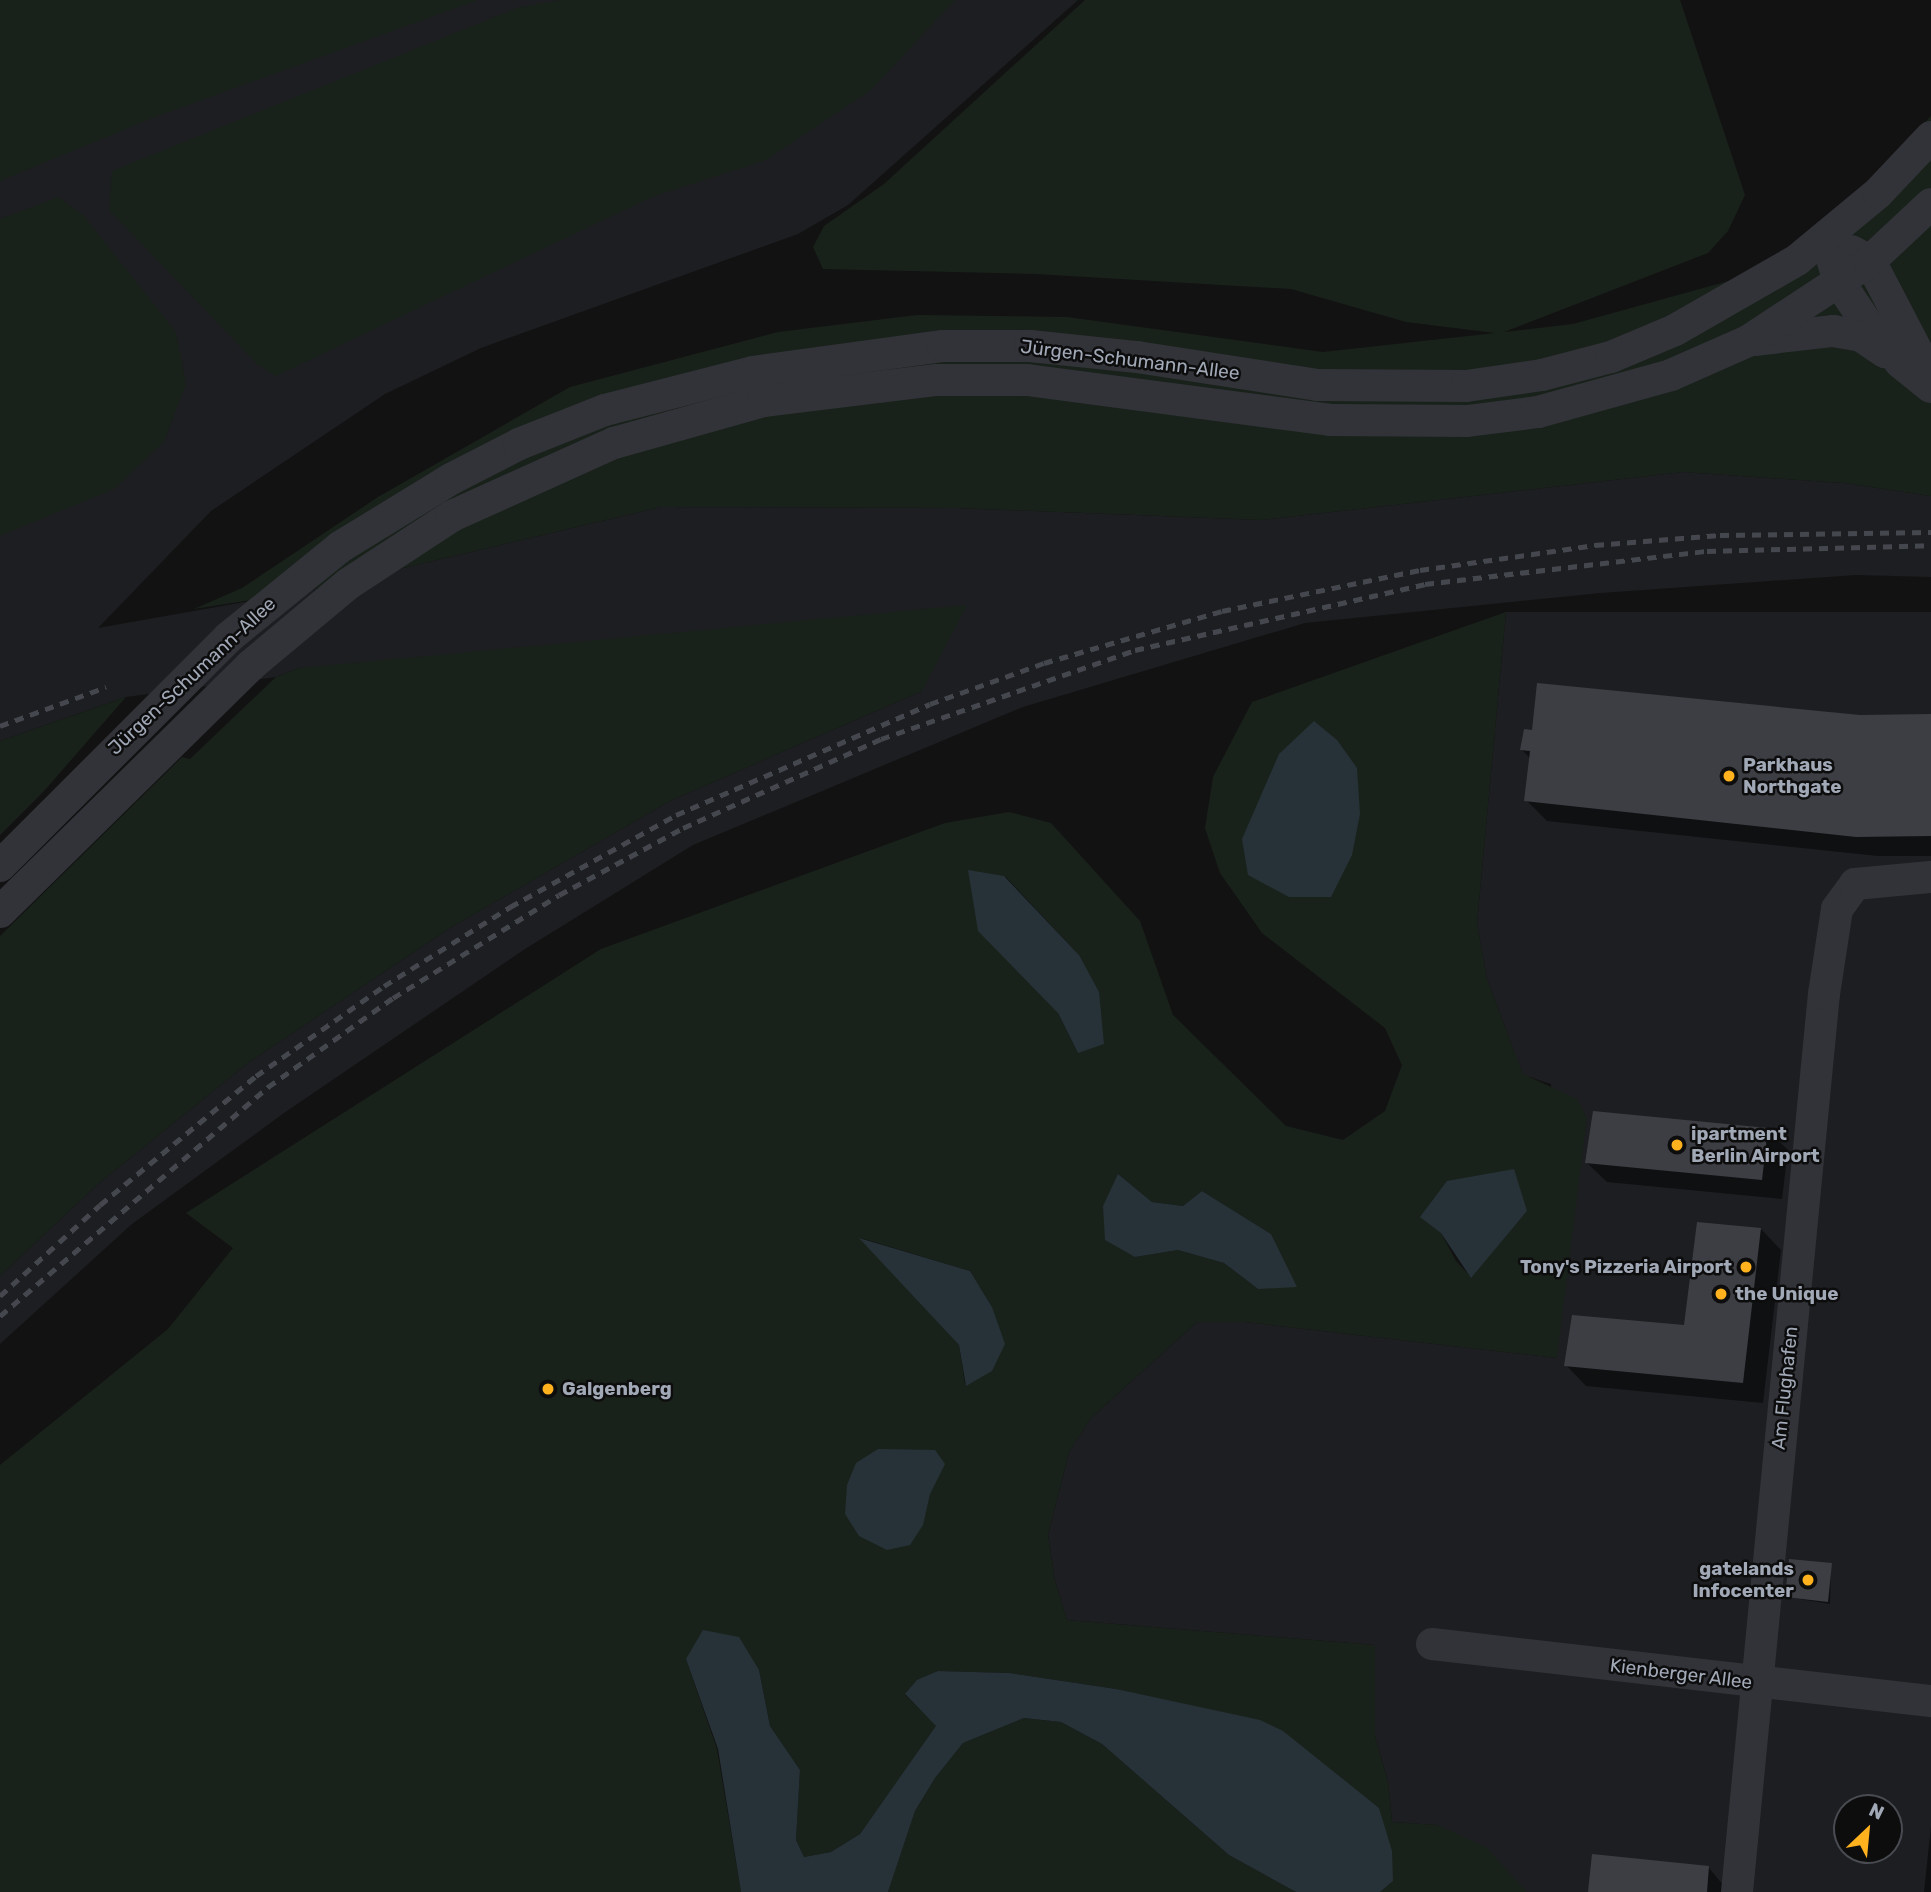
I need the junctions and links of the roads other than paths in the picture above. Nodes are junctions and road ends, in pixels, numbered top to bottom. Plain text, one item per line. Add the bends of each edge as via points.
1 (1931, 137) edge
2 (1931, 204) edge
3 (1825, 237) junction
4 (1870, 261) junction
5 (1839, 282) junction
6 (1748, 341) junction
7 (1901, 363) junction
8 (1931, 378) edge
9 (1931, 387) edge
10 (0, 866) edge
11 (1931, 877) edge
12 (0, 912) edge
13 (1432, 1644) dead end
14 (1758, 1683) junction
15 (1931, 1701) edge
16 (1737, 1892) edge

1 - 3 street, Jürgen-Schumann-Allee via 1878,193
2 - 4 street, Jürgen-Schumann-Allee
3 - 4 street
3 - 5 street
3 - 10 street, Jürgen-Schumann-Allee via 1797,260 1696,318 1611,357 1542,375 1466,386 1318,385 1030,346 943,346 753,372 605,410 519,444 451,479 340,547 229,637
4 - 5 street, Jürgen-Schumann-Allee
4 - 8 street
5 - 6 street, Jürgen-Schumann-Allee
5 - 7 street
6 - 7 street via 1833,331 1861,336
6 - 12 street, Jürgen-Schumann-Allee via 1671,376 1618,393 1538,412 1467,421 1329,420 1027,380 937,380 763,401 614,443 452,516 309,614 159,753
7 - 9 street
11 - 14 street, Am Flughafen via 1854,884 1837,909 1824,994
13 - 14 street, Kienberger Allee
14 - 15 street, Kienberger Allee
14 - 16 street, Am Flughafen

